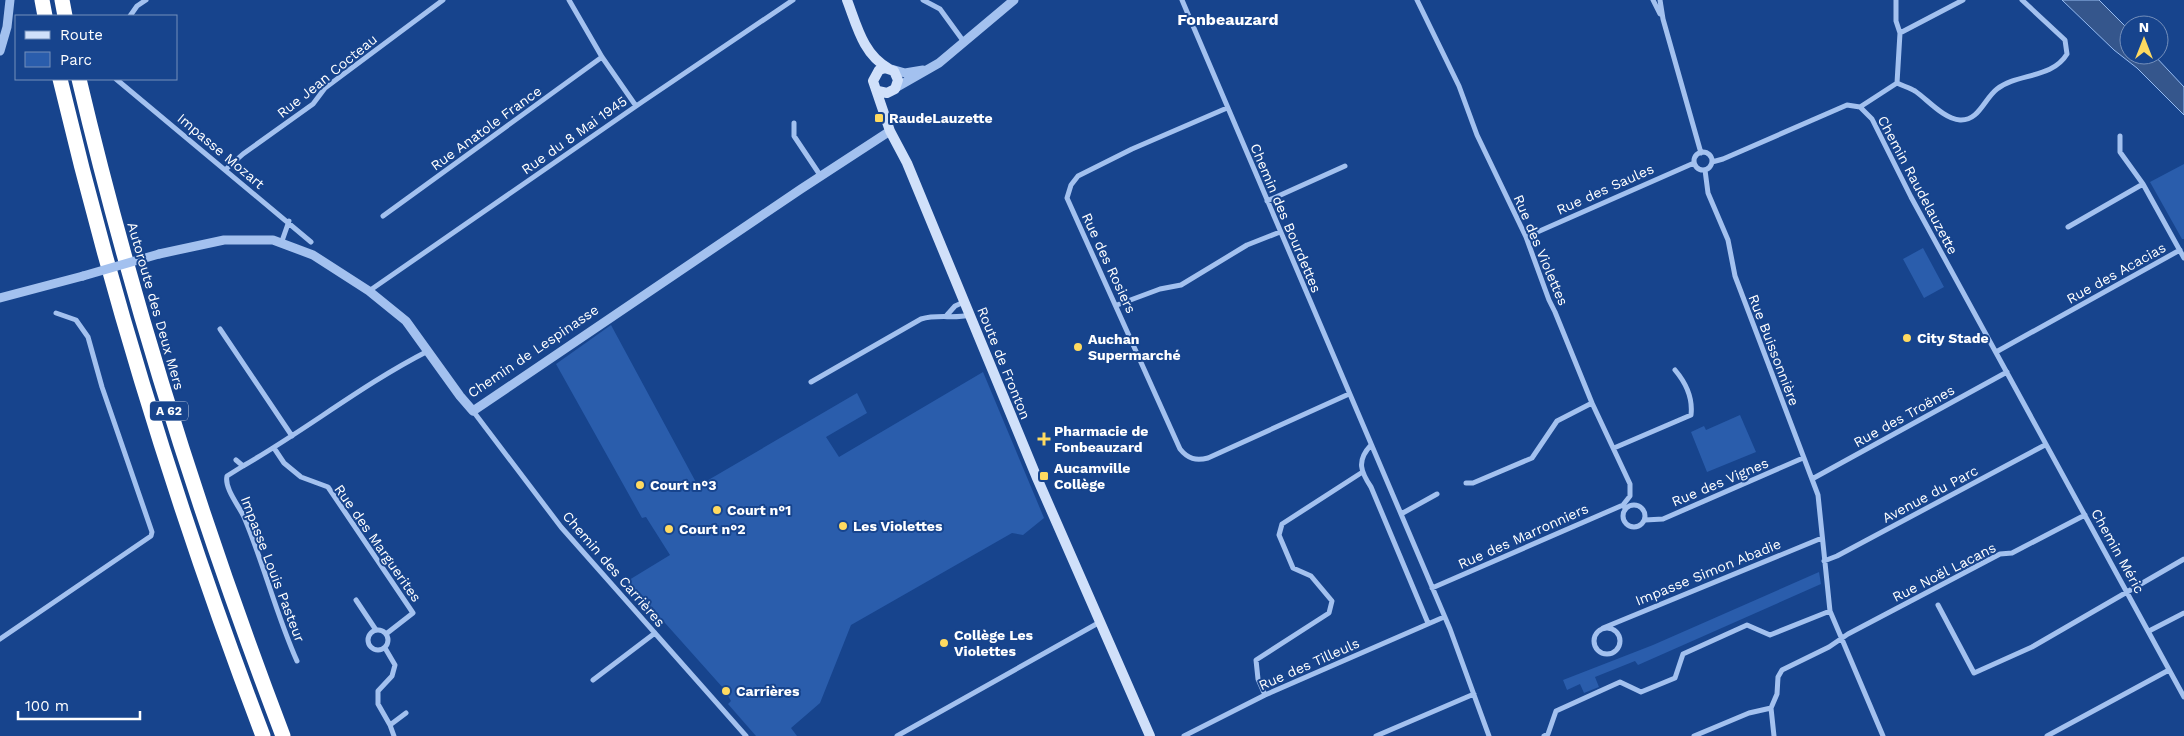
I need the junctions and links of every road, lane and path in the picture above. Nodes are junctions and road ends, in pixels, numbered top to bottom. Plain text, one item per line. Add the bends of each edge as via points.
1 (10, 0) edge
2 (42, 0) edge
3 (62, 0) edge
4 (146, 0) edge
5 (443, 0) edge
6 (569, 0) edge
7 (793, 0) edge
8 (846, 0) edge
9 (924, 0) edge
10 (1014, 0) edge
11 (1182, 0) edge
12 (1417, 0) edge
13 (1652, 0) edge
14 (1660, 0) edge
15 (1896, 0) edge
16 (1963, 0) edge
17 (2022, 0) edge
18 (45, 15) edge
19 (65, 15) edge
20 (131, 15) edge
21 (1662, 19) junction
22 (1900, 33) junction
23 (964, 42) junction
24 (0, 52) edge
25 (602, 57) junction
26 (939, 63) junction
27 (890, 69) junction
28 (874, 75) junction
29 (60, 80) edge
30 (79, 80) edge
31 (117, 80) edge
32 (1898, 83) junction
33 (894, 90) junction
34 (878, 91) junction
35 (636, 106) junction
36 (1860, 107) junction
37 (1227, 108) junction
38 (794, 122) dead end
39 (890, 131) junction
40 (2120, 136) dead end
41 (1701, 152) junction
42 (1712, 162) junction
43 (907, 163) junction
44 (1694, 164) junction
45 (1345, 166) dead end
46 (225, 170) junction
47 (1705, 170) junction
48 (820, 175) junction
49 (2143, 184) junction
50 (1267, 201) junction
51 (382, 216) dead end
52 (289, 221) junction
53 (2068, 227) dead end
54 (1280, 232) junction
55 (1526, 237) junction
56 (282, 241) junction
57 (312, 242) dead end
58 (2180, 250) junction
59 (2184, 258) edge
60 (370, 291) junction
61 (0, 298) edge
62 (964, 302) junction
63 (1116, 305) junction
64 (56, 313) dead end
65 (947, 315) junction
66 (970, 315) junction
67 (220, 329) dead end
68 (428, 351) junction
69 (1996, 352) junction
70 (1675, 370) dead end
71 (2007, 372) junction
72 (811, 382) dead end
73 (1349, 394) junction
74 (1592, 404) junction
75 (473, 411) junction
76 (2031, 416) joint
77 (292, 436) junction
78 (2045, 445) junction
79 (1370, 446) junction
80 (274, 448) junction
81 (1614, 448) junction
82 (1803, 458) junction
83 (236, 460) dead end
84 (243, 466) junction
85 (1361, 473) junction
86 (1812, 479) junction
87 (1466, 483) dead end
88 (1437, 494) dead end
89 (1624, 507) junction
90 (1401, 514) junction
91 (2085, 515) junction
92 (1645, 520) junction
93 (1822, 538) junction
94 (2184, 559) edge
95 (1824, 561) junction
96 (1432, 588) junction
97 (2126, 591) junction
98 (356, 600) dead end
99 (1938, 606) dead end
100 (1830, 612) junction
101 (2184, 614) edge
102 (1444, 617) junction
103 (1100, 622) junction
104 (1428, 624) junction
105 (1603, 628) junction
106 (376, 630) junction
107 (2149, 631) junction
108 (656, 633) junction
109 (386, 634) junction
110 (0, 639) edge
111 (1841, 640) junction
112 (385, 648) junction
113 (297, 661) dead end
114 (2169, 670) junction
115 (593, 680) dead end
116 (1474, 694) junction
117 (1265, 695) junction
118 (2184, 697) edge
119 (1771, 708) junction
120 (406, 713) dead end
121 (390, 725) junction
122 (263, 736) edge
123 (283, 736) edge
124 (394, 736) edge
125 (746, 736) edge
126 (896, 736) edge
127 (1150, 736) edge
128 (1184, 736) edge
129 (1378, 736) edge
130 (1489, 736) edge
131 (1544, 736) edge
132 (1694, 736) edge
133 (1774, 736) edge
134 (1883, 736) edge
135 (2047, 736) edge

1 - 24 street
2 - 18 highway
3 - 19 highway
4 - 20 street
5 - 46 street, Rue Jean Cocteau via 324,88 313,104
6 - 25 street
7 - 35 street, Rue du 8 Mai 1945
8 - 27 main road via 867,50
8 - 28 main road via 860,46
9 - 23 street via 940,10
10 - 23 street
11 - 37 street, Chemin des Bourdettes
12 - 55 street, Rue des Violettes
13 - 21 street
14 - 21 street
15 - 22 street via 1896,21
16 - 22 street
17 - 32 street via 2065,40 2067,54 2057,67 1997,89 1978,113 1960,120 1950,118 1913,90
21 - 41 street
22 - 32 street
23 - 26 street
25 - 35 street
25 - 51 street, Rue Anatole France
26 - 27 street via 916,72
26 - 33 street
27 - 28 main road via 879,70
27 - 33 main road via 898,76
28 - 34 main road via 873,83
29 - 122 highway, A 62 via 82,175 143,392 192,544
30 - 123 highway, Autoroute des Deux Mers / A 62 via 161,386 208,529
31 - 46 street, Impasse Mozart
32 - 36 street
33 - 34 main road
33 - 43 main road via 888,103
34 - 39 main road
35 - 60 street, Rue du 8 Mai 1945
36 - 42 street, Chemin Raudelauzette via 1847,105
36 - 69 street, Chemin Raudelauzette via 1872,119
37 - 50 street, Chemin des Bourdettes
37 - 63 street, Rue des Rosiers via 1132,149 1078,176 1071,185 1067,198
38 - 48 street via 794,136
39 - 43 main road
39 - 48 street, Chemin de Lespinasse
40 - 49 street, Rue des Acacias via 2120,152
41 - 42 street via 1709,155
41 - 44 street
42 - 47 street
43 - 62 main road, Route de Fronton
44 - 47 street
44 - 55 street, Rue des Saules
45 - 50 street
46 - 52 street, Impasse Mozart
47 - 82 street, Rue Buissonnière via 1708,193 1728,240 1741,292
48 - 75 street, Chemin de Lespinasse
49 - 53 street
49 - 58 street, Rue des Acacias
50 - 54 street, Chemin des Bourdettes
52 - 56 street
52 - 57 street, Impasse Mozart
54 - 63 street via 1247,245 1181,285
54 - 73 street, Chemin des Bourdettes
55 - 74 street, Rue des Violettes
56 - 60 street, Chemin de Lespinasse via 327,263
56 - 61 street, Chemin de Lespinasse, bridge via 224,240 159,254
58 - 59 street
58 - 69 street, Rue des Acacias
60 - 68 street, Chemin de Lespinasse via 406,321
62 - 65 street
62 - 66 main road, Route de Fronton
63 - 73 street, Rue des Rosiers via 1180,449 1190,458 1208,458
64 - 110 street via 76,320 88,337 152,532 148,540
65 - 66 street
65 - 72 street via 921,319
66 - 103 main road, Route de Fronton
67 - 77 street
68 - 75 street, Chemin de Lespinasse
68 - 77 street, Impasse Louis Pasteur via 362,389
69 - 71 street, Chemin Raudelauzette
70 - 81 street via 1686,382 1691,416
71 - 76 street, Chemin Raudelauzette
71 - 86 street, Rue des Troënes
73 - 79 street, Chemin des Bourdettes
74 - 81 street, Rue des Violettes
74 - 87 street via 1557,421 1532,458
75 - 108 street, Chemin des Carrières via 561,527
76 - 78 street, Chemin Méric
77 - 80 street, Impasse Louis Pasteur
78 - 91 street, Chemin Méric
78 - 95 street, Avenue du Parc
79 - 85 street via 1362,459
79 - 90 street, Chemin des Bourdettes
80 - 84 street, Impasse Louis Pasteur
80 - 109 street, Rue des Marguerites via 284,463 302,477 328,487 413,614
81 - 89 street, Rue des Violettes via 1631,490
82 - 86 street, Rue Buissonnière
82 - 92 street, Rue des Vignes via 1663,519
83 - 84 street
84 - 113 street, Impasse Louis Pasteur via 227,476 227,485 246,523
85 - 104 street via 1371,487
85 - 117 street via 1282,524 1279,534 1293,568 1311,576 1332,601 1329,613 1256,660 1258,679
86 - 93 street, Rue Buissonnière via 1818,495
88 - 90 street
89 - 92 street via 1639,506 1645,513
89 - 92 street via 1622,516 1629,526 1639,526
89 - 96 street, Rue des Marronniers
90 - 96 street, Chemin des Bourdettes
91 - 97 street, Chemin Méric
91 - 111 street, Rue Noël Lacans via 2012,553 2000,554
93 - 95 street
93 - 105 street, Impasse Simon Abadie
94 - 97 street
95 - 100 street
96 - 102 street, Chemin des Bourdettes
97 - 99 street via 2032,647 1974,673
97 - 107 street, Chemin Méric
98 - 106 street
100 - 111 street
100 - 131 street via 1770,635 1747,625 1683,654 1676,678 1641,692 1620,682 1556,711 1548,734
101 - 107 street
102 - 104 street, Rue des Tilleuls
102 - 116 street, Chemin des Bourdettes
103 - 126 street
103 - 127 main road, Route de Fronton
104 - 117 street, Rue des Tilleuls
105 - 105 street via 1595,636 1595,645 1602,653 1614,652 1620,645 1620,635 1613,628
106 - 109 street
106 - 112 street via 370,633 370,646 380,650
107 - 114 street, Chemin Méric
108 - 115 street
108 - 125 street, Chemin des Carrières
109 - 112 street via 388,643
111 - 119 street, Rue Noël Lacans via 1782,670
111 - 134 street
112 - 121 street via 395,665 392,676 378,691 378,704
114 - 118 street, Chemin Méric
114 - 135 street
116 - 129 street
116 - 130 street
117 - 128 street, Rue des Tilleuls
119 - 132 street via 1749,713
119 - 133 street
120 - 121 street
121 - 124 street

